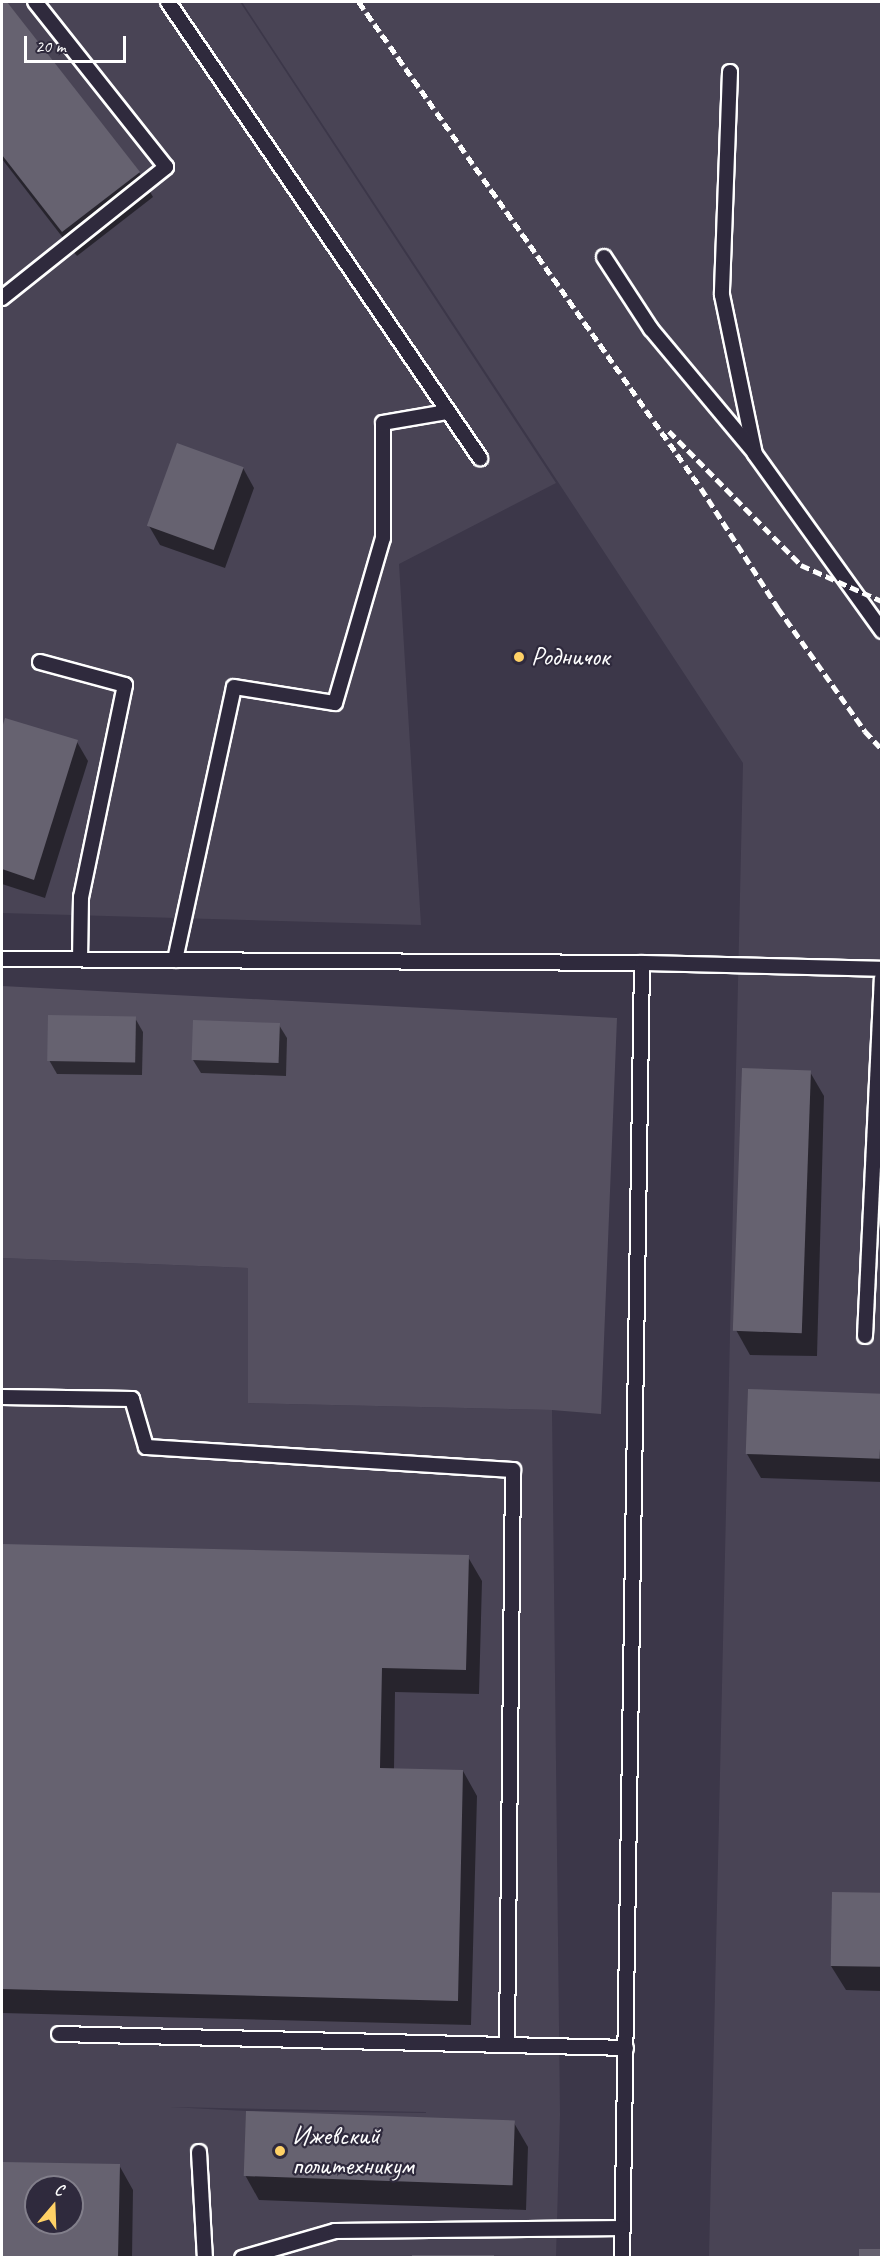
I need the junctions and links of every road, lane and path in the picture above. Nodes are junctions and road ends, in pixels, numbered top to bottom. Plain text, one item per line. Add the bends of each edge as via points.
1 (35, 2) edge
2 (168, 2) edge
3 (730, 72) dead end
4 (604, 257) dead end
5 (2, 298) edge
6 (447, 412) junction
7 (755, 454) junction
8 (480, 458) dead end
9 (882, 631) edge
10 (40, 662) dead end
11 (2, 959) edge
12 (80, 959) junction
13 (175, 960) junction
14 (642, 963) junction
15 (882, 969) edge
16 (882, 978) edge
17 (865, 1336) dead end
18 (2, 1397) edge
19 (59, 2034) dead end
20 (507, 2045) junction
21 (626, 2048) junction
22 (199, 2152) dead end
23 (623, 2228) junction
24 (206, 2258) edge
25 (242, 2258) edge
26 (622, 2258) edge

1 - 5 lane via 166,167
2 - 6 lane
3 - 7 lane via 722,295
4 - 7 lane via 651,329
6 - 8 lane
6 - 13 lane via 383,423 383,538 335,702 234,687
7 - 9 lane
10 - 12 lane via 125,685 81,897
11 - 12 lane
12 - 13 lane
13 - 14 lane
14 - 15 lane
14 - 21 lane
16 - 17 lane
18 - 20 lane via 132,1399 146,1447 513,1470
19 - 20 lane
20 - 21 lane
21 - 23 lane
22 - 24 lane
23 - 25 lane via 335,2231
23 - 26 lane

